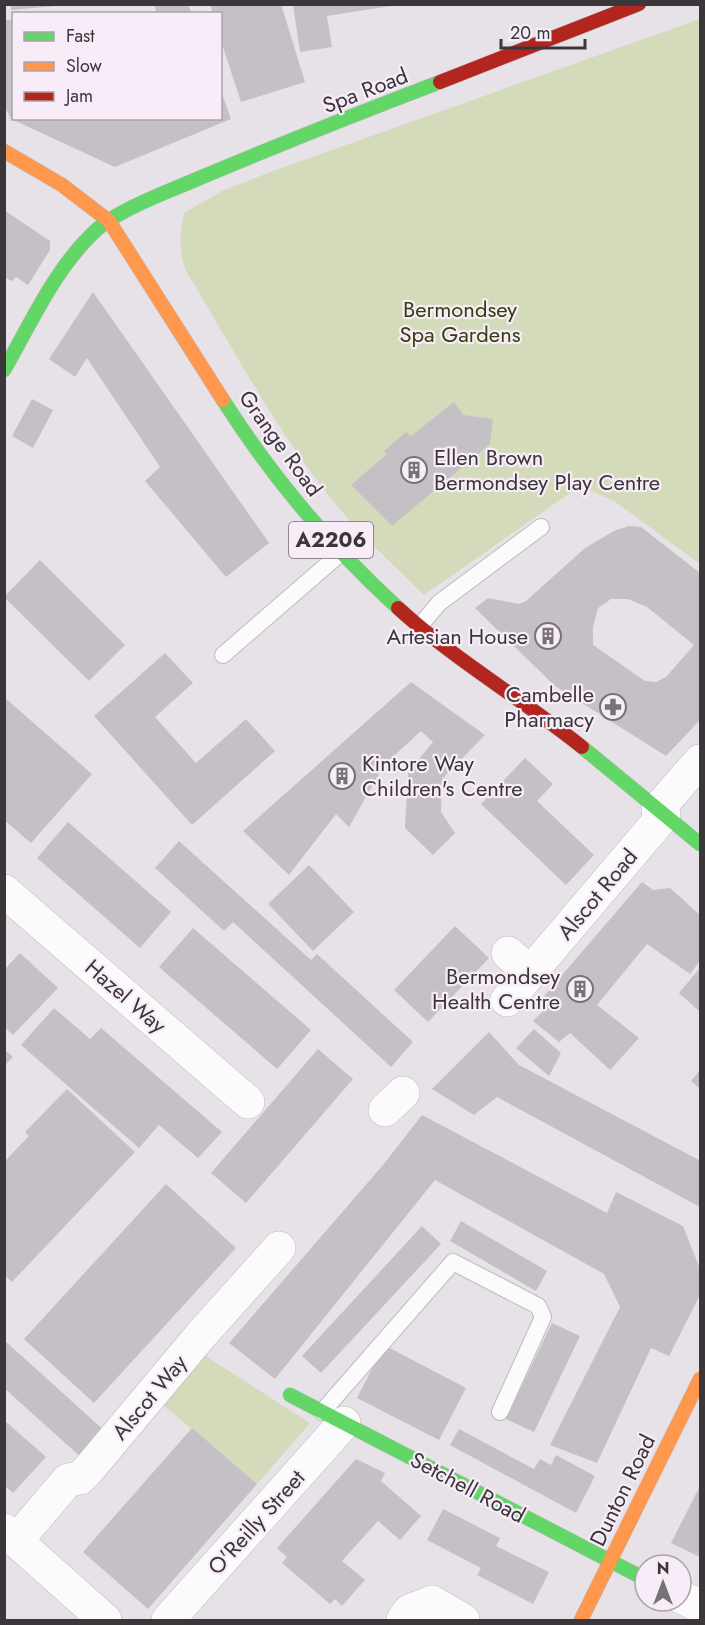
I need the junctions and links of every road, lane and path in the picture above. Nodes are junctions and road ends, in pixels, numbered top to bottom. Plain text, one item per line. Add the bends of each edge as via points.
1 (639, 4) edge
2 (4, 150) edge
3 (109, 221) junction
4 (4, 369) edge
5 (540, 527) dead end
6 (342, 552) junction
7 (419, 627) junction
8 (223, 654) dead end
9 (700, 761) edge
10 (661, 812) junction
11 (700, 844) edge
12 (4, 891) edge
13 (507, 1000) dead end
14 (248, 1102) dead end
15 (279, 1248) dead end
16 (700, 1378) edge
17 (290, 1395) dead end
18 (500, 1412) dead end
19 (333, 1418) junction
20 (10, 1535) edge
21 (611, 1562) junction
22 (633, 1573) edge
23 (105, 1620) edge
24 (168, 1620) edge
25 (403, 1620) edge
26 (463, 1620) edge
27 (581, 1620) edge

1 - 3 main road, Spa Road via 215,170
2 - 3 main road, Grange Road / A2206 via 62,185
3 - 4 main road, Spa Road via 91,234 66,264
3 - 6 main road, Grange Road / A2206 via 255,450
5 - 7 lane via 439,603
6 - 7 main road, Grange Road / A2206
6 - 8 lane
7 - 10 main road, Grange Road / A2206 via 546,718
9 - 10 street, Alscot Road
10 - 11 main road, Grange Road / A2206
10 - 13 street, Alscot Road via 519,963
12 - 14 street, Hazel Way
15 - 20 street, Alscot Way via 88,1470 80,1478 68,1480
16 - 21 main road, Dunton Road
17 - 19 main road, Setchell Road
18 - 19 lane via 543,1317 538,1306 453,1262
19 - 21 main road, Setchell Road
19 - 24 street, O'Reilly Street
20 - 23 street
21 - 22 main road, Setchell Road
21 - 27 main road, Dunton Road
25 - 26 street via 409,1611 432,1602

